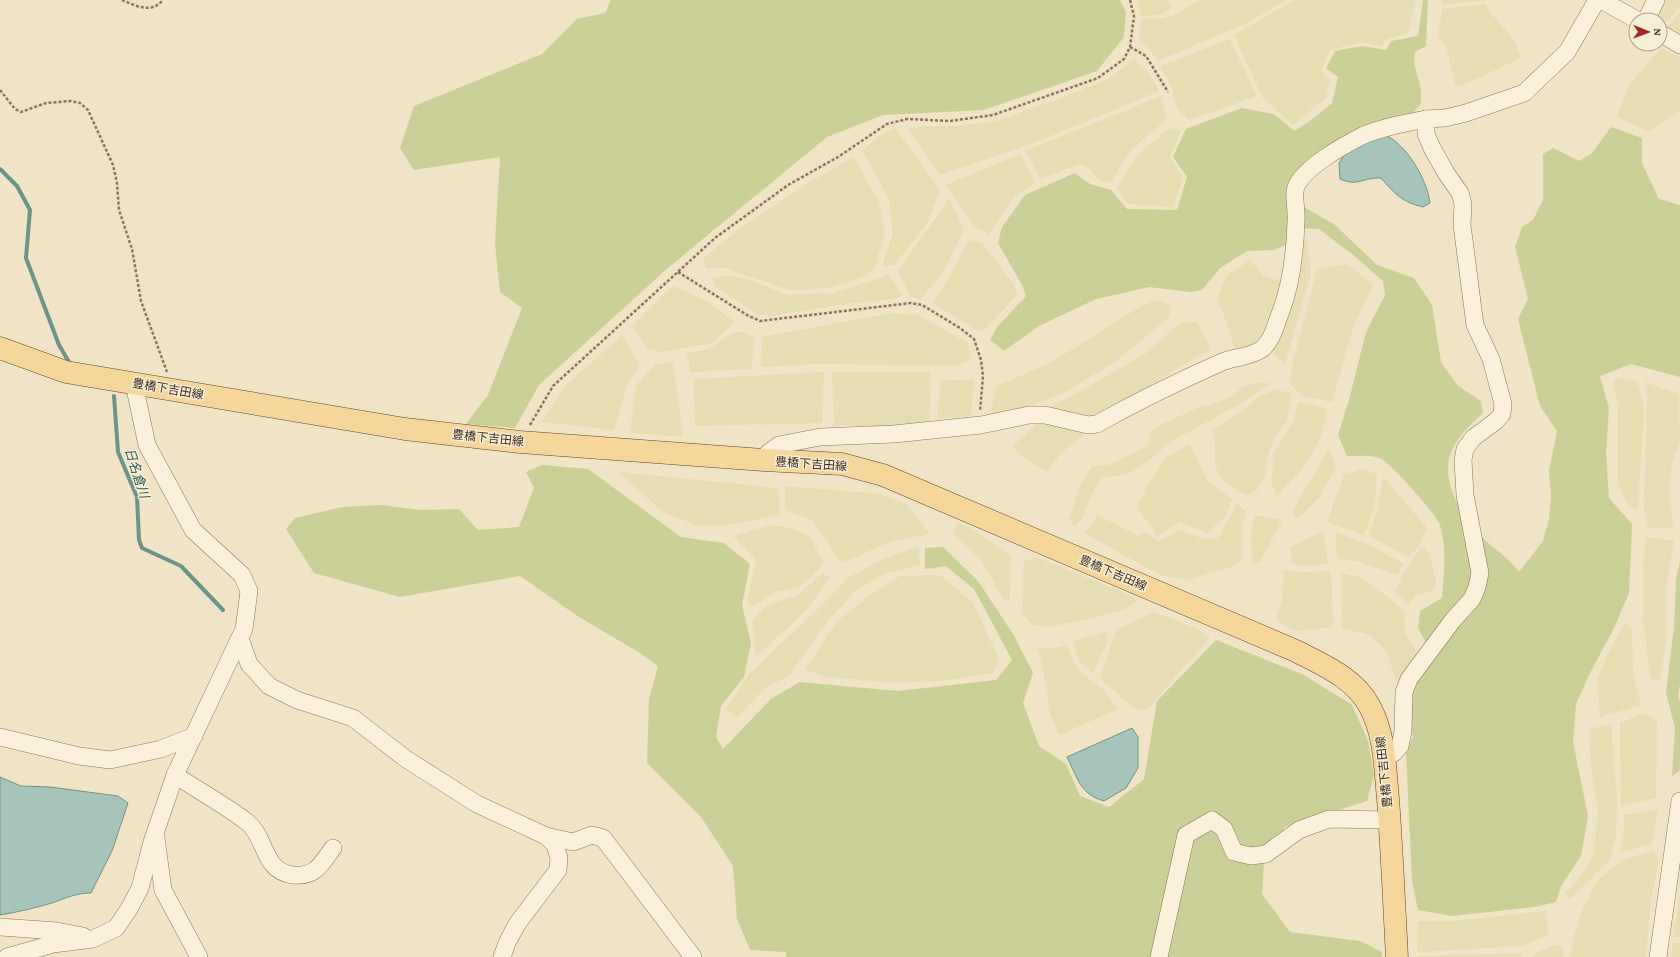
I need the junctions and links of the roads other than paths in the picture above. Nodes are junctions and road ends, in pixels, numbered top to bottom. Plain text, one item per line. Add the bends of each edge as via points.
1 (1597, 0) edge
2 (1601, 0) edge
3 (1656, 0) edge
4 (1650, 12) edge
5 (1628, 15) edge
6 (1668, 38) edge
7 (1680, 45) edge
8 (1426, 120) junction
9 (0, 348) edge
10 (134, 384) junction
11 (764, 460) junction
12 (240, 638) junction
13 (194, 736) junction
14 (0, 737) edge
15 (1384, 755) junction
16 (175, 776) junction
17 (1680, 801) edge
18 (1390, 820) junction
19 (1678, 825) edge
20 (155, 832) junction
21 (546, 836) junction
22 (333, 848) dead end
23 (0, 927) edge
24 (93, 939) junction
25 (7, 957) edge
26 (199, 957) edge
27 (502, 957) edge
28 (693, 957) edge
29 (1159, 957) edge
30 (1397, 957) edge
31 (1658, 957) edge

1 - 8 street via 1567,52 1524,93 1466,113
2 - 5 street
3 - 4 street
6 - 7 street
8 - 11 street via 1395,125 1364,135 1324,159 1298,183 1295,191 1297,220 1288,288 1271,337 1262,349 1217,365 1144,398 1097,424 1088,425 1045,415 1029,415 981,425 894,434 820,436 779,445
8 - 15 street via 1426,134 1432,148 1464,204 1462,225 1475,325 1490,359 1503,404 1502,414 1473,438 1465,449 1463,460 1465,495 1480,573 1477,587 1472,599 1409,679 1404,692 1400,746 1394,752
9 - 10 main road, 豊橋下吉田線 via 66,372
10 - 11 main road, 豊橋下吉田線 via 405,429 520,442
10 - 12 street via 147,445 193,530 242,575 249,591 244,629
11 - 15 main road, 豊橋下吉田線 via 842,464 883,475 1296,651 1351,682 1370,706 1380,730
12 - 13 street
12 - 21 street via 249,664 269,686 297,700 352,718 406,759 477,804
13 - 14 street via 161,749 110,760 79,756
13 - 16 street
15 - 18 main road, 豊橋下吉田線
16 - 20 street
16 - 22 street via 248,823 274,868 285,874 299,875 316,871
17 - 19 street
18 - 29 street via 1329,819 1299,830 1266,854 1251,856 1234,852 1224,829 1212,820 1186,835
18 - 30 main road, 豊橋下吉田線
19 - 31 street
20 - 24 street via 140,888 129,909 116,928
20 - 26 street via 163,890
21 - 27 street via 555,845 559,858 558,870 517,924
21 - 28 street via 573,842 592,835 603,838
23 - 24 street via 77,933
24 - 25 street via 53,944

